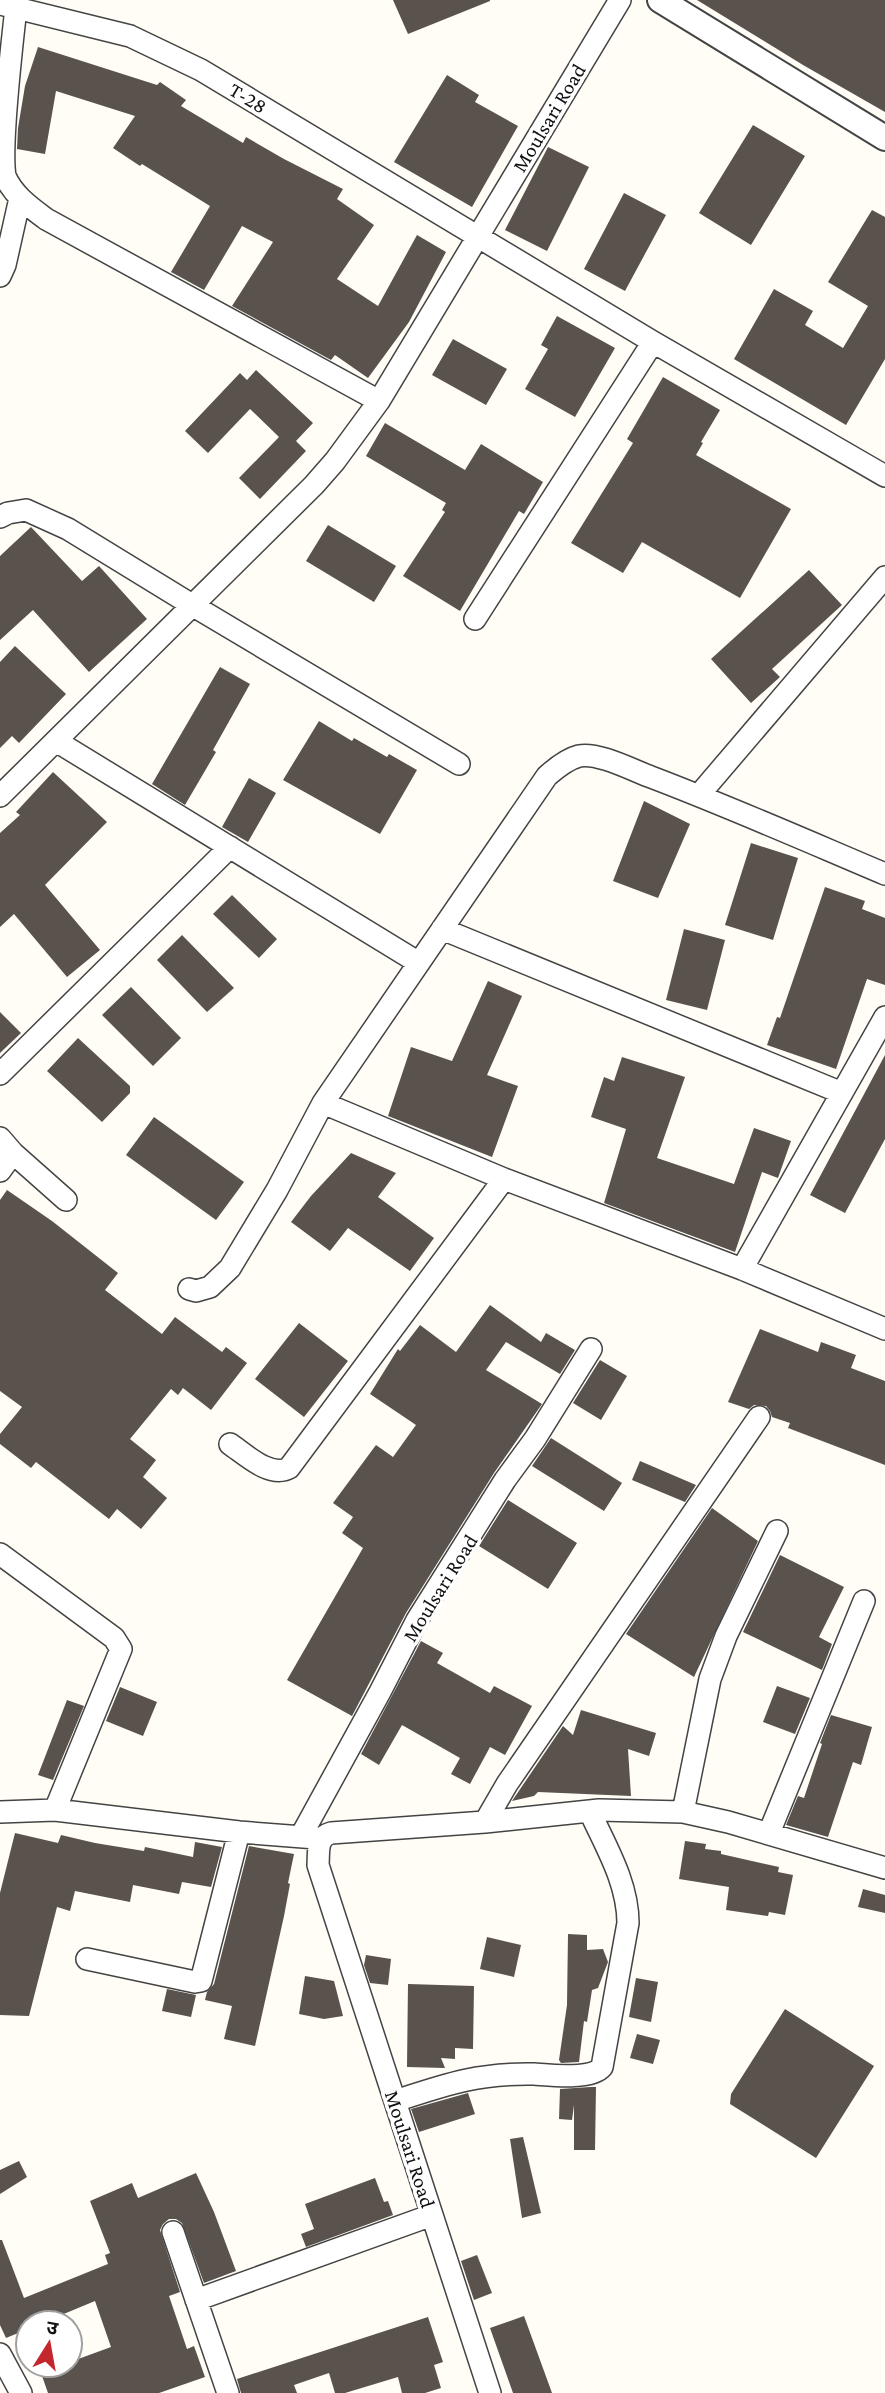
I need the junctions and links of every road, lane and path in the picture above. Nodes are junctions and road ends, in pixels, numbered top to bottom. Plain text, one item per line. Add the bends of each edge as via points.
1 (620, 0) edge
2 (660, 0) edge
3 (8, 6) edge
4 (885, 138) edge
5 (20, 198) junction
6 (478, 236) junction
7 (0, 275) edge
8 (653, 342) junction
9 (379, 401) junction
10 (885, 476) edge
11 (0, 517) edge
12 (885, 576) edge
13 (192, 606) junction
14 (475, 619) dead end
15 (56, 741) junction
16 (459, 764) dead end
17 (699, 795) junction
18 (0, 796) edge
19 (229, 847) junction
20 (885, 874) edge
21 (442, 929) junction
22 (418, 963) junction
23 (885, 1017) edge
24 (0, 1074) edge
25 (842, 1093) junction
26 (323, 1103) junction
27 (7, 1146) edge
28 (0, 1171) edge
29 (505, 1179) junction
30 (66, 1200) dead end
31 (743, 1269) junction
32 (189, 1289) dead end
33 (885, 1329) edge
34 (591, 1349) dead end
35 (759, 1417) dead end
36 (230, 1444) dead end
37 (777, 1531) dead end
38 (0, 1554) edge
39 (864, 1601) dead end
40 (55, 1810) junction
41 (0, 1812) edge
42 (590, 1812) junction
43 (682, 1812) junction
44 (485, 1822) junction
45 (239, 1832) junction
46 (769, 1833) junction
47 (311, 1837) junction
48 (885, 1868) edge
49 (87, 1959) dead end
50 (395, 2101) junction
51 (432, 2215) junction
52 (173, 2232) dead end
53 (196, 2300) junction
54 (0, 2354) edge
55 (21, 2393) edge
56 (228, 2393) edge
57 (490, 2393) edge

1 - 6 street, Moulsari Road
2 - 4 street
3 - 5 street via 0,139 5,178
3 - 6 street, T-28 via 130,36 158,48
5 - 7 street
5 - 9 street via 46,219
6 - 8 street, T-28
6 - 9 street, Moulsari Road
8 - 10 street, T-28
8 - 14 street
9 - 13 street, Moulsari Road via 314,485
11 - 13 street via 26,510 41,515
12 - 17 street
13 - 15 street, Moulsari Road
13 - 16 street
15 - 18 street, Moulsari Road
15 - 19 street
17 - 20 street
17 - 21 street via 595,757 579,756 561,765 547,776
19 - 22 street
19 - 24 street
21 - 22 street
21 - 25 street
22 - 26 street
23 - 25 street
25 - 31 street
26 - 29 street
26 - 32 street via 230,1268 205,1290
27 - 28 street
27 - 30 street
29 - 31 street
29 - 36 street via 289,1468 270,1470
31 - 33 street
34 - 47 street, Moulsari Road via 417,1620
35 - 44 street
37 - 43 street via 710,1679
38 - 40 street via 114,1638 121,1649
39 - 46 street
40 - 41 street
40 - 45 street
42 - 43 street
42 - 44 street
42 - 50 street via 628,1904 602,2067 594,2074 481,2076
43 - 46 street
44 - 47 street
45 - 47 street
45 - 49 street via 201,1982
46 - 48 street
47 - 50 street, Moulsari Road via 319,1843 318,1864
50 - 51 street, Moulsari Road
51 - 53 street
51 - 57 street, Moulsari Road
52 - 53 street
53 - 56 street
54 - 55 street

